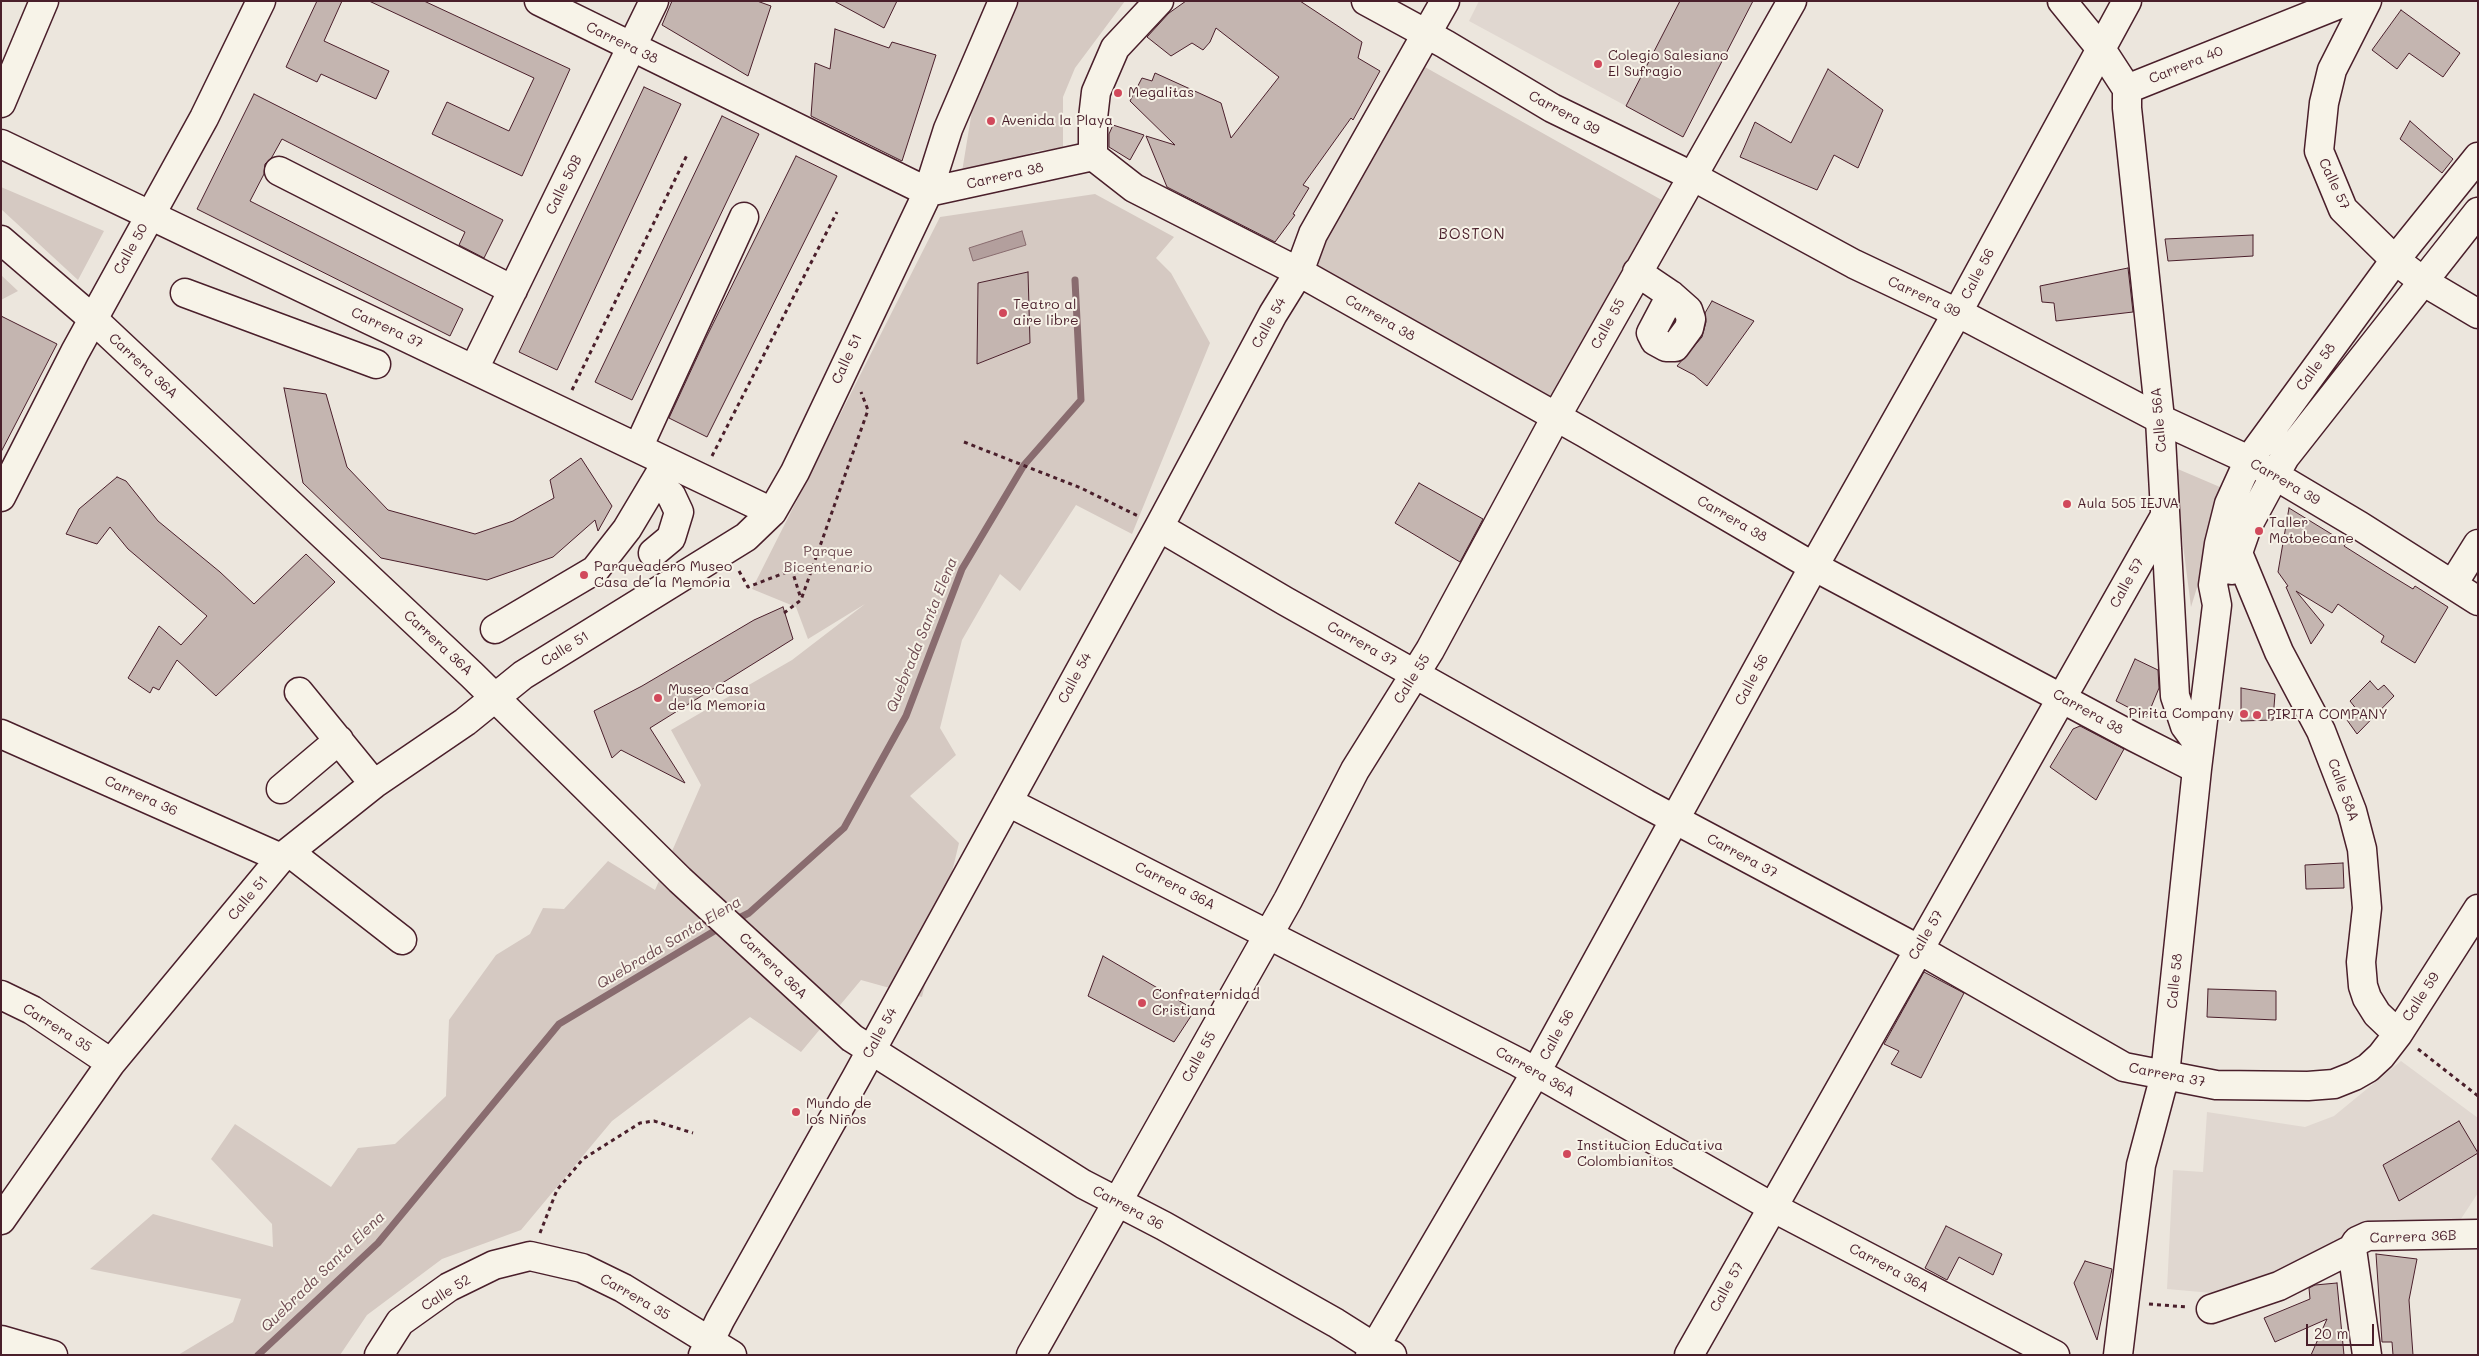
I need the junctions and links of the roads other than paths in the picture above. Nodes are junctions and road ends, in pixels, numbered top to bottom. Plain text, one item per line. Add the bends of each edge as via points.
1 (44, 1) edge
2 (261, 1) edge
3 (539, 1) edge
4 (654, 1) edge
5 (1003, 1) edge
6 (1158, 1) edge
7 (1366, 1) edge
8 (1445, 1) edge
9 (1792, 1) edge
10 (2062, 1) edge
11 (2127, 1) edge
12 (2347, 1) edge
13 (2367, 1) edge
14 (1426, 34) junction
15 (631, 48) junction
16 (2101, 49) junction
17 (2127, 89) junction
18 (1, 103) edge
19 (1, 144) edge
20 (1093, 156) junction
21 (2478, 157) edge
22 (279, 171) dead end
23 (1692, 176) junction
24 (928, 192) junction
25 (2478, 212) edge
26 (150, 215) junction
27 (744, 217) dead end
28 (1, 240) edge
29 (2395, 260) junction
30 (1299, 272) junction
31 (1637, 272) junction
32 (2424, 282) junction
33 (513, 290) junction
34 (185, 293) dead end
35 (1671, 295) dead end
36 (1958, 312) junction
37 (2478, 314) edge
38 (94, 319) junction
39 (376, 364) dead end
40 (474, 369) junction
41 (1556, 417) junction
42 (2160, 419) junction
43 (638, 448) junction
44 (2249, 460) junction
45 (661, 472) junction
46 (2275, 475) junction
47 (1, 497) edge
48 (772, 512) junction
49 (2165, 516) junction
50 (1159, 527) junction
51 (2478, 544) edge
52 (653, 553) dead end
53 (2238, 553) junction
54 (1814, 566) junction
55 (2453, 584) junction
56 (2478, 601) edge
57 (2217, 606) junction
58 (495, 629) dead end
59 (1415, 674) junction
60 (299, 692) dead end
61 (494, 696) junction
62 (2063, 698) junction
63 (1, 734) edge
64 (339, 740) junction
65 (2198, 757) junction
66 (374, 784) junction
67 (281, 789) dead end
68 (1008, 802) junction
69 (1676, 820) junction
70 (285, 856) junction
71 (2478, 909) edge
72 (1268, 934) junction
73 (402, 940) dead end
74 (1918, 949) junction
75 (1, 995) edge
76 (2398, 1034) junction
77 (871, 1050) junction
78 (112, 1063) junction
79 (1536, 1072) junction
80 (2165, 1075) junction
81 (2354, 1076) joint
82 (1117, 1202) junction
83 (1772, 1207) junction
84 (1, 1220) edge
85 (2478, 1234) edge
86 (2352, 1249) junction
87 (530, 1256) joint
88 (2211, 1309) road end
89 (1, 1340) edge
90 (715, 1351) edge
91 (1379, 1352) edge
92 (53, 1355) edge
93 (379, 1355) edge
94 (1031, 1355) edge
95 (1689, 1355) edge
96 (2055, 1355) edge
97 (2118, 1355) edge
98 (2367, 1355) edge

1 - 18 street
2 - 26 street, Calle 50 via 204,118
3 - 15 street, Carrera 38
4 - 15 street, Calle 50B
5 - 24 street, Calle 51 via 948,129
6 - 20 street via 1115,48 1096,92
7 - 14 street, Carrera 39
8 - 14 street, Calle 54
9 - 23 street, Calle 55
10 - 16 street
11 - 16 street, Calle 56
12 - 17 street, Carrera 40
13 - 29 street, Calle 57 via 2332,70 2319,150 2343,209
14 - 23 street, Carrera 39 via 1543,103
14 - 30 street, Calle 54 via 1313,234
15 - 24 street, Carrera 38
15 - 33 street, Calle 50B
16 - 17 street
16 - 36 street, Calle 56
17 - 42 street, Calle 56A
19 - 26 street, Carrera 37
20 - 24 street, Carrera 38
20 - 30 street, Carrera 38 via 1134,188
21 - 29 street, Calle 58
22 - 33 street
23 - 31 street, Calle 55
23 - 36 street, Carrera 39 via 1854,264
24 - 48 street, Calle 51 via 795,472
25 - 32 street, Calle 58
26 - 38 street, Calle 50
26 - 40 street, Carrera 37
27 - 43 street
28 - 38 street, Carrera 36A
29 - 32 street, Calle 57
29 - 44 street, Calle 58
30 - 41 street, Carrera 38
30 - 50 street, Calle 54 via 1273,314
31 - 35 street
31 - 41 street, Calle 55
32 - 37 street, Calle 57
32 - 46 street, Calle 58 via 2285,457
33 - 40 street, Calle 50B
34 - 39 street
36 - 42 street, Carrera 39
36 - 54 street, Calle 56
38 - 47 street, Calle 50
38 - 61 street, Carrera 36A
40 - 43 street, Carrera 37
41 - 54 street, Carrera 38
41 - 59 street, Calle 55
42 - 44 street, Carrera 39
42 - 49 street, Calle 56A
43 - 45 street, Carrera 37
44 - 46 street, Carrera 39
44 - 57 street, Calle 58 via 2229,504 2219,544 2213,585
45 - 48 street, Carrera 37 via 701,478
45 - 52 street via 678,512 670,538
45 - 58 street via 628,529 595,570
46 - 53 street, Calle 58 via 2247,527
46 - 55 street, Carrera 39
48 - 61 street, Calle 51 via 746,537
49 - 62 street, Calle 57
49 - 65 street, Calle 56A via 2176,696 2184,726
50 - 59 street, Carrera 37
50 - 68 street, Calle 54
51 - 55 street
53 - 57 street, Calle 58
53 - 76 street, Calle 58A via 2279,652 2321,731 2352,811 2362,849 2367,908 2361,962 2364,986 2377,1014
54 - 62 street, Carrera 38
54 - 69 street, Calle 56
55 - 56 street, Carrera 39
57 - 65 street, Calle 58
59 - 69 street, Carrera 37
59 - 72 street, Calle 55 via 1354,770
60 - 64 street
61 - 66 street, Calle 51 via 466,722
61 - 77 street, Carrera 36A via 680,880 828,1018
62 - 65 street, Carrera 38 via 2134,738
62 - 74 street, Calle 57
63 - 70 street, Carrera 36
64 - 66 street
64 - 67 street
65 - 80 street, Calle 58
66 - 70 street, Calle 51
68 - 72 street, Carrera 36A
68 - 77 street, Calle 54
69 - 74 street, Carrera 37
69 - 79 street, Calle 56
70 - 73 street, Carrera 36
70 - 78 street, Calle 51
71 - 76 street, Calle 59
72 - 79 street, Carrera 36A
72 - 82 street, Calle 55
74 - 80 street, Carrera 37 via 2124,1067
74 - 83 street, Calle 57
75 - 78 street, Carrera 35 via 32,1010
76 - 81 street, Calle 59 via 2374,1062
77 - 82 street, Carrera 36 via 1083,1184
77 - 90 street, Calle 54 via 720,1320
78 - 84 street, Calle 51
79 - 83 street, Carrera 36A
79 - 91 street, Calle 56
80 - 81 street, Carrera 37 via 2216,1085 2299,1086 2334,1084
80 - 97 street, Calle 58 via 2141,1164
82 - 91 street, Carrera 36 via 1336,1323
82 - 94 street, Calle 55
83 - 95 street, Calle 57
83 - 96 street, Carrera 36A
85 - 86 street, Carrera 36B via 2368,1236
86 - 88 street, Carrera 36B via 2279,1286
86 - 98 street
87 - 90 street, Carrera 35 via 582,1268 623,1288
87 - 93 street, Calle 52 via 494,1265 450,1287 400,1322
89 - 92 street

